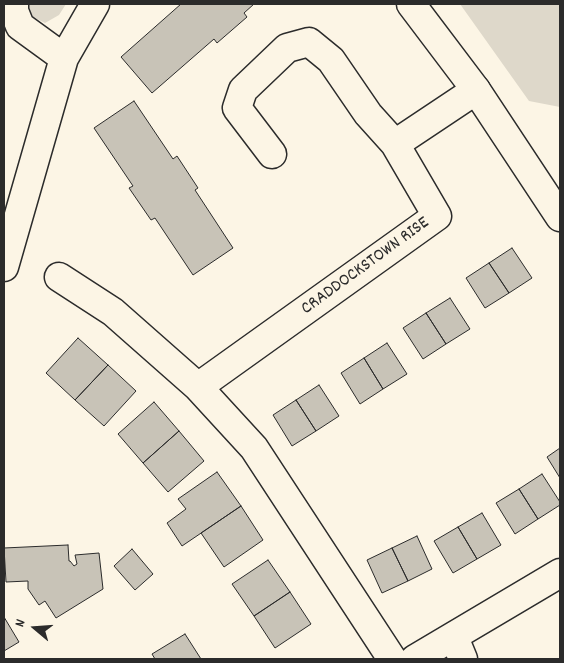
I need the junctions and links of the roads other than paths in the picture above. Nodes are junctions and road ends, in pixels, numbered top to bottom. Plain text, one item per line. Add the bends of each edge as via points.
1 (14, 4) edge
2 (95, 4) edge
3 (410, 4) edge
4 (64, 58) junction
5 (476, 90) junction
6 (396, 144) junction
7 (272, 154) dead end
8 (559, 211) edge
9 (4, 267) edge
10 (59, 277) dead end
11 (198, 387) junction
12 (560, 573) edge
13 (458, 648) edge
14 (392, 659) edge
15 (415, 659) edge

1 - 4 street via 20,26
2 - 4 street
3 - 5 street
4 - 9 street
5 - 6 street
5 - 8 street
6 - 7 street via 368,114 332,60 309,42 288,48 244,90 237,108
6 - 11 street, CRADDOCKSTOWN RISE via 437,216
10 - 11 street via 113,312
11 - 14 street via 254,448
12 - 13 street
13 - 15 street

